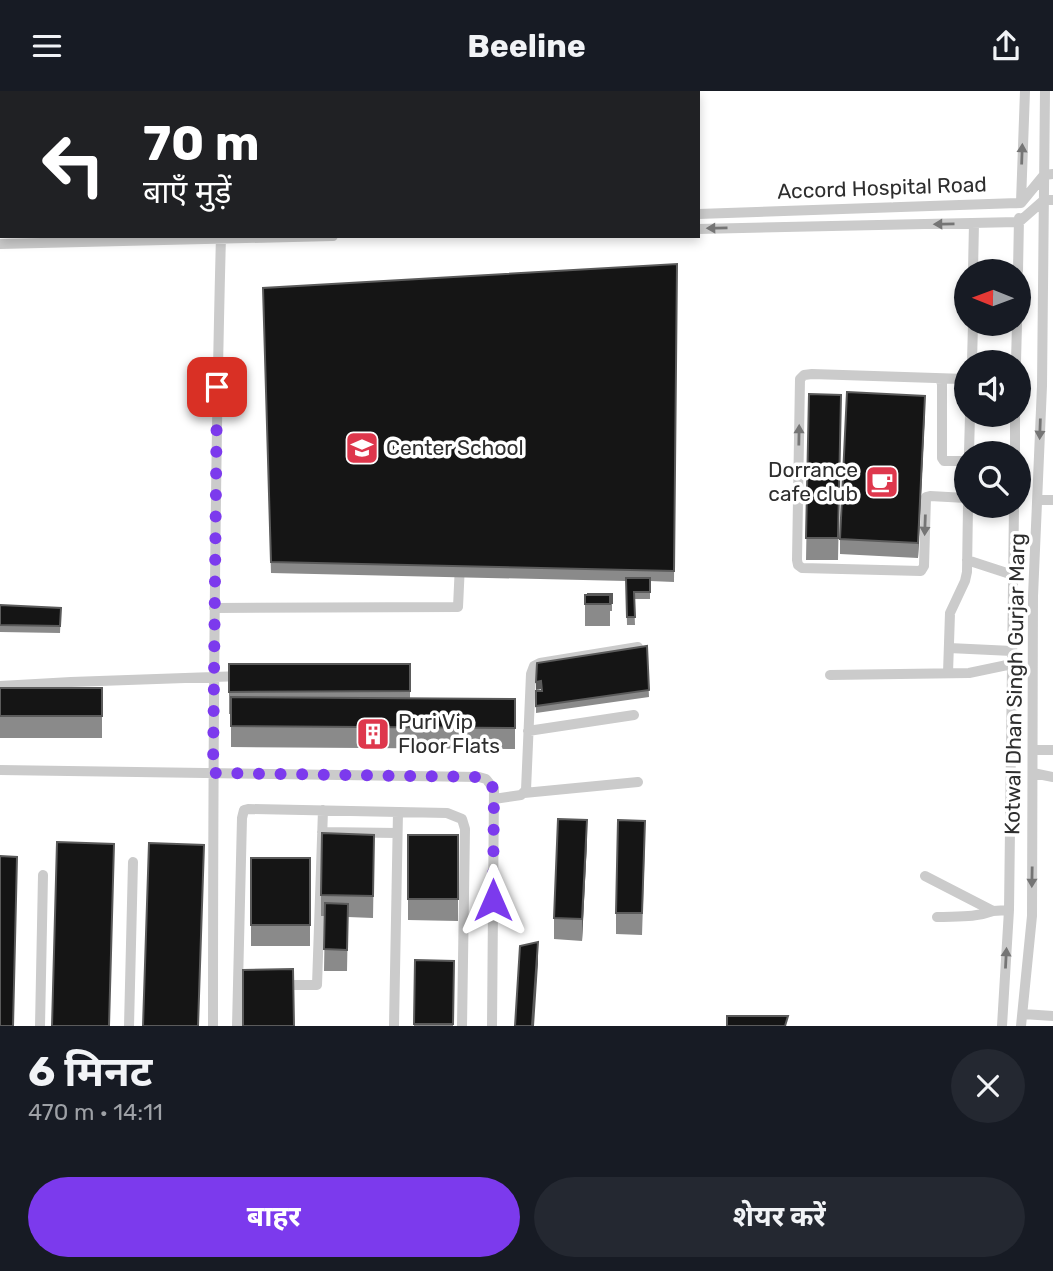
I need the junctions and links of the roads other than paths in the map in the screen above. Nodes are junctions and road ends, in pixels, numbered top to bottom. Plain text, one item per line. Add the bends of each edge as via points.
1 (1025, 91) edge
2 (1045, 91) edge
3 (1048, 175) edge
4 (1048, 200) edge
5 (1021, 203) junction
6 (700, 214) edge
7 (1019, 222) junction
8 (974, 223) junction
9 (700, 229) edge
10 (221, 238) edge
11 (0, 244) edge
12 (973, 259) edge
13 (1018, 259) edge
14 (940, 379) junction
15 (954, 379) edge
16 (954, 461) edge
17 (954, 497) edge
18 (1037, 500) junction
19 (1053, 500) edge
20 (968, 518) edge
21 (1014, 518) edge
22 (460, 547) edge
23 (967, 560) junction
24 (1013, 575) junction
25 (214, 608) junction
26 (638, 647) edge
27 (949, 648) junction
28 (1012, 651) junction
29 (1012, 664) junction
30 (948, 673) junction
31 (830, 675) dead end
32 (213, 676) junction
33 (248, 676) edge
34 (0, 686) edge
35 (634, 715) dead end
36 (528, 731) junction
37 (1033, 750) junction
38 (1053, 750) edge
39 (0, 770) edge
40 (213, 773) junction
41 (1033, 773) junction
42 (1053, 777) edge
43 (638, 782) dead end
44 (524, 793) junction
45 (494, 800) junction
46 (323, 810) junction
47 (398, 812) junction
48 (322, 832) junction
49 (397, 833) junction
50 (133, 862) dead end
51 (43, 875) dead end
52 (925, 876) dead end
53 (1009, 910) junction
54 (993, 911) junction
55 (937, 917) dead end
56 (264, 985) edge
57 (238, 986) junction
58 (251, 986) edge
59 (1023, 1014) junction
60 (1053, 1016) edge
61 (40, 1026) edge
62 (129, 1026) edge
63 (213, 1026) edge
64 (237, 1026) edge
65 (394, 1026) edge
66 (462, 1026) edge
67 (492, 1026) edge
68 (1002, 1026) edge
69 (1021, 1026) edge

5 -> 1 street
2 - 3 street, Kotwal Dhan Singh Gurjar Marg
3 - 4 street, Kotwal Dhan Singh Gurjar Marg
3 - 5 street
4 - 7 street
4 -> 18 street, Kotwal Dhan Singh Gurjar Marg
5 - 6 street, Accord Hospital Road
5 - 7 street
7 - 8 street
7 - 13 street
8 -> 9 street
8 - 12 street
10 - 11 street
10 - 25 street
14 - 15 street
14 - 16 street via 942,458
17 -> 14 street via 926,497 921,571 798,565 800,379 812,374
18 - 19 street
18 - 37 street, Kotwal Dhan Singh Gurjar Marg
20 - 23 street
21 - 24 street, Kotwal Dhan Singh Gurjar Marg
22 - 25 street via 458,607
23 - 24 street
23 - 27 street via 965,581 950,613
24 - 28 street, Kotwal Dhan Singh Gurjar Marg
25 - 32 street
26 - 36 street via 534,666
27 - 28 street
27 - 30 street
28 - 29 street, Kotwal Dhan Singh Gurjar Marg
29 - 30 street
29 - 53 street, Kotwal Dhan Singh Gurjar Marg
30 - 31 street
32 - 33 street
32 - 34 street
32 - 40 street
35 - 36 street
36 - 44 street
37 - 38 street
37 - 41 street, Kotwal Dhan Singh Gurjar Marg
39 - 40 street
40 - 45 street via 479,777 491,784
40 - 63 street
41 - 42 street
41 -> 59 street, Kotwal Dhan Singh Gurjar Marg via 1032,916
43 - 44 street
44 - 45 street
45 - 67 street
46 - 47 street
46 - 48 street
46 - 57 street via 244,810
47 - 49 street
47 - 66 street via 447,813 461,819 465,829
48 - 49 street
48 - 56 street via 317,985
49 - 65 street
50 - 62 street
51 - 61 street
52 - 54 street
53 - 54 street
68 -> 53 street, Kotwal Dhan Singh Gurjar Marg
54 - 55 street via 970,917
57 - 58 street
57 - 64 street
59 - 60 street
59 - 69 street, Kotwal Dhan Singh Gurjar Marg

